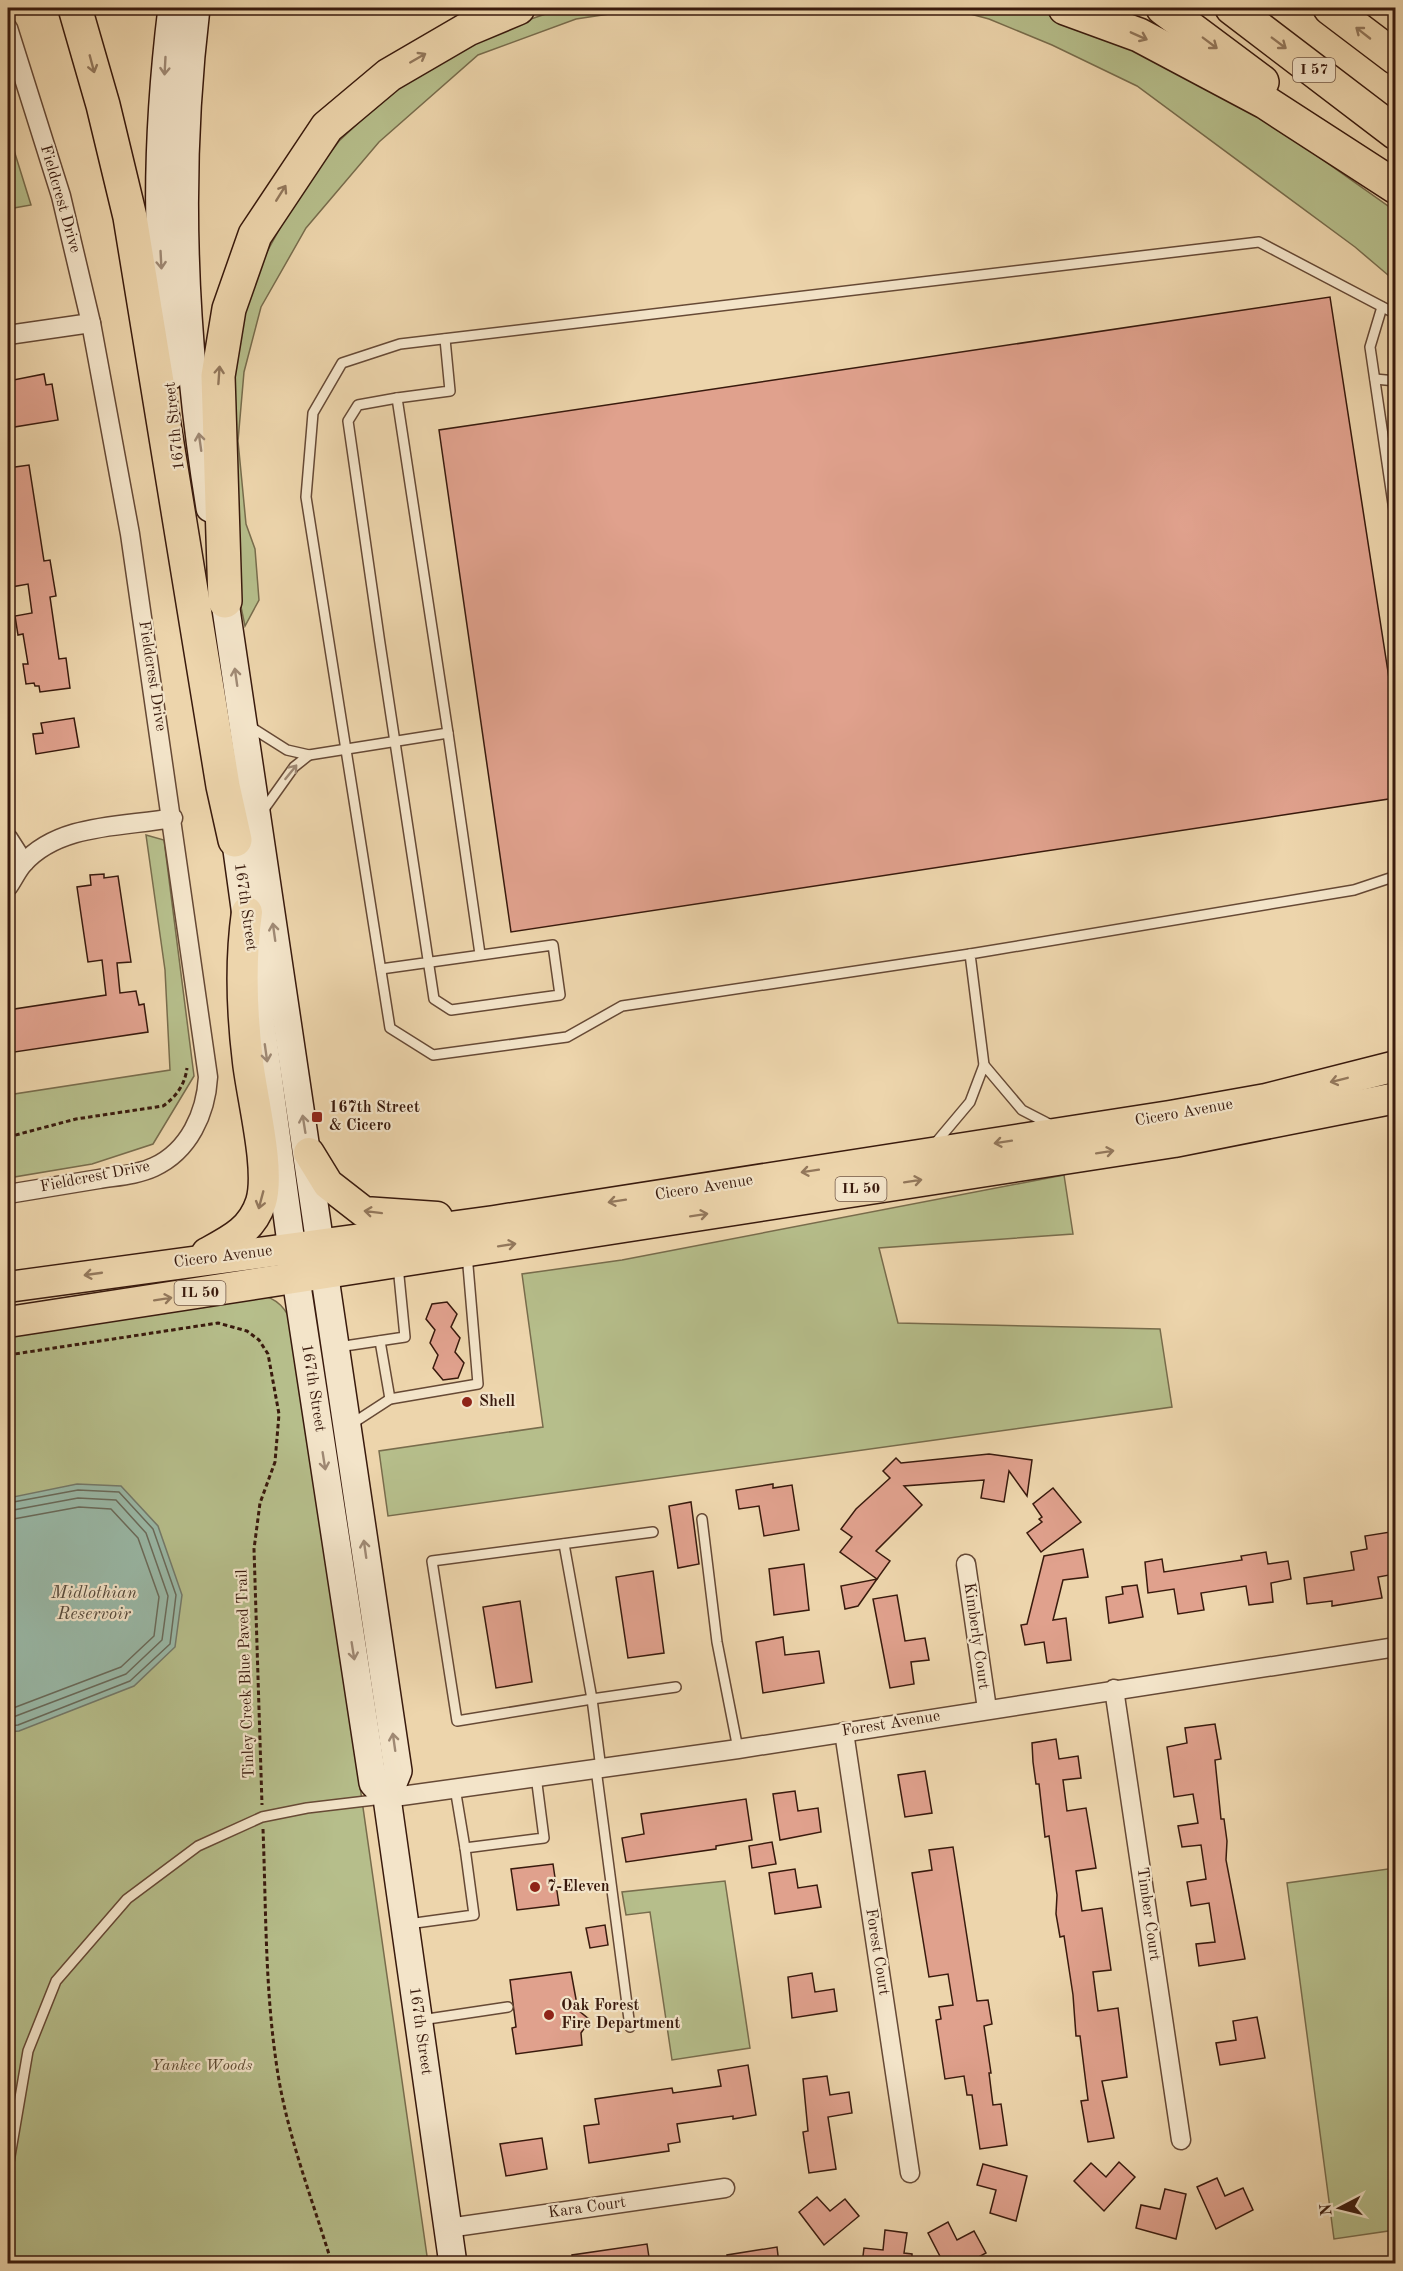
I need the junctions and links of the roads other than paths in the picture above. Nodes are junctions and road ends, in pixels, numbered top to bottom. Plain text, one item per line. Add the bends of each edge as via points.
1 (75, 8) edge
2 (172, 8) edge
3 (196, 8) edge
4 (518, 8) edge
5 (1065, 8) edge
6 (1163, 8) edge
7 (1232, 8) edge
8 (1330, 8) edge
9 (8, 28) edge
10 (1395, 58) edge
11 (1395, 133) edge
12 (1395, 186) edge
13 (1382, 307) junction
14 (1395, 314) edge
15 (91, 323) junction
16 (8, 334) edge
17 (444, 339) junction
18 (1375, 379) junction
19 (1395, 381) edge
20 (397, 398) junction
21 (1395, 524) edge
22 (225, 601) junction
23 (243, 722) junction
24 (448, 733) junction
25 (394, 742) junction
26 (346, 749) junction
27 (309, 754) junction
28 (173, 818) junction
29 (246, 830) junction
30 (8, 838) edge
31 (24, 863) junction
32 (1395, 876) edge
33 (8, 887) edge
34 (247, 912) junction
35 (480, 954) junction
36 (970, 954) junction
37 (429, 961) junction
38 (381, 969) junction
39 (984, 1065) junction
40 (1395, 1066) edge
41 (1395, 1098) edge
42 (1066, 1132) junction
43 (309, 1153) junction
44 (927, 1153) junction
45 (8, 1194) edge
46 (494, 1221) junction
47 (306, 1246) junction
48 (466, 1252) junction
49 (193, 1260) junction
50 (398, 1263) junction
51 (310, 1277) junction
52 (8, 1287) edge
53 (8, 1322) edge
54 (380, 1341) junction
55 (335, 1348) junction
56 (390, 1399) junction
57 (347, 1426) junction
58 (702, 1519) dead end
59 (653, 1532) dead end
60 (564, 1544) junction
61 (966, 1564) dead end
62 (1395, 1647) edge
63 (676, 1687) dead end
64 (1114, 1689) junction
65 (592, 1699) junction
66 (987, 1709) junction
67 (844, 1732) junction
68 (738, 1749) junction
69 (598, 1769) junction
70 (536, 1776) junction
71 (455, 1788) junction
72 (387, 1798) junction
73 (465, 1848) junction
74 (405, 1924) junction
75 (508, 2007) dead end
76 (418, 2020) junction
77 (630, 2027) dead end
78 (1181, 2140) dead end
79 (910, 2173) dead end
80 (725, 2188) dead end
81 (8, 2197) edge
82 (448, 2228) junction
83 (453, 2264) edge

1 -> 29 highway via 130,216 223,786
2 -> 29 main road, 167th Street via 160,166 160,257 175,442
22 -> 3 main road, 167th Street via 199,439 185,256 184,167
22 -> 4 highway via 218,376 229,309 255,235 327,127 389,75 468,29
5 -> 12 highway via 1139,35 1265,102
6 -> 12 highway
7 -> 11 highway, I 57
10 -> 8 highway
9 - 15 street, Fieldcrest Drive via 61,196
13 - 14 lane
13 - 17 lane via 1259,242
13 - 18 lane via 1370,347
15 - 16 street
15 - 28 street, Fieldcrest Drive via 130,534
17 - 20 lane via 450,391
17 - 26 lane via 400,344 342,363 312,413 306,497
18 - 19 lane
18 - 21 lane
20 - 24 lane
20 - 25 lane via 358,405 348,421
23 -> 22 main road, 167th Street
23 - 27 lane via 287,750
23 - 29 main road, 167th Street
24 - 25 lane
24 - 35 lane
25 - 26 lane
25 - 37 lane
26 - 27 lane
26 - 38 lane
29 -> 27 lane via 294,767
28 - 31 street via 78,833 56,840
28 - 45 street, Fieldcrest Drive via 207,1059 207,1096 200,1119 185,1142 153,1167
29 - 34 main road, 167th Street
43 -> 29 main road, 167th Street
30 - 31 street
31 - 33 street
32 - 36 lane via 1354,890
34 -> 47 main road, 167th Street
34 -> 49 main road via 242,954 247,1048 264,1187 248,1227 234,1239
35 - 37 lane
35 - 37 lane via 553,945 560,995 451,1010 434,999
36 - 38 lane via 622,1006 567,1037 434,1055 390,1028
36 - 39 lane
37 - 38 lane
39 - 42 lane via 1022,1110
39 - 44 lane via 970,1102
40 -> 42 main road, Cicero Avenue / IL 50 via 1266,1099
48 -> 41 main road, Cicero Avenue / IL 50 via 1174,1142
42 -> 44 main road, Cicero Avenue / IL 50
46 -> 43 main road via 364,1212 328,1184
43 - 47 main road, 167th Street
44 -> 46 main road, Cicero Avenue / IL 50
46 - 47 main road, Cicero Avenue / IL 50
47 - 49 main road, Cicero Avenue / IL 50
47 - 51 main road, 167th Street
48 - 50 main road, Cicero Avenue / IL 50
48 - 56 lane via 478,1384
49 -> 52 main road, Cicero Avenue / IL 50
50 - 51 main road, Cicero Avenue / IL 50
50 - 54 lane via 405,1337
53 -> 51 main road, Cicero Avenue / IL 50
51 - 55 main road, 167th Street
51 -> 72 main road, 167th Street via 373,1783
54 - 55 lane
54 - 56 lane
55 - 57 main road, 167th Street
56 - 57 lane
72 -> 57 main road, 167th Street via 398,1772
58 - 68 lane via 717,1642
59 - 60 lane
60 - 65 lane
60 - 65 lane via 432,1561 457,1721
61 - 66 street, Kimberly Court
62 - 64 street, Forest Avenue
63 - 65 lane
64 - 66 street, Forest Avenue
64 - 78 street, Timber Court
65 - 69 lane
66 - 67 street, Forest Avenue
67 - 68 street, Forest Avenue
67 - 79 street, Forest Court
68 - 69 street, Forest Avenue
69 - 70 street, Forest Avenue
69 - 77 lane
70 - 71 street, Forest Avenue
70 - 73 lane via 544,1838
71 - 72 street, Forest Avenue
71 - 73 lane
72 - 74 main road, 167th Street
72 - 81 lane via 262,1817 198,1846 127,1899 56,1981 28,2051 9,2163
73 - 74 lane via 474,1914
74 - 76 main road, 167th Street
75 - 76 lane
76 - 82 main road, 167th Street
80 - 82 street, Kara Court
82 - 83 main road, 167th Street

